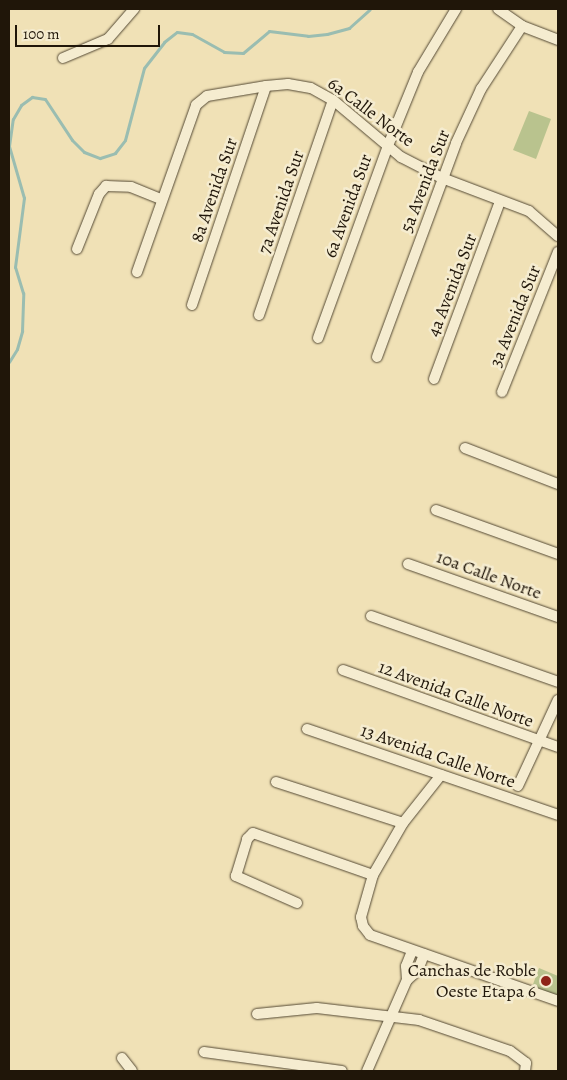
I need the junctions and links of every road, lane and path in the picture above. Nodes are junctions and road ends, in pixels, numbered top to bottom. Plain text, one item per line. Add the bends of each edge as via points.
1 (134, 9) edge
2 (456, 9) edge
3 (499, 9) edge
4 (522, 26) junction
5 (557, 37) edge
6 (63, 58) dead end
7 (266, 86) junction
8 (333, 100) junction
9 (387, 148) junction
10 (442, 178) junction
11 (160, 199) junction
12 (500, 202) junction
13 (558, 236) edge
14 (77, 249) dead end
15 (558, 252) edge
16 (137, 272) dead end
17 (192, 305) dead end
18 (259, 315) dead end
19 (318, 338) dead end
20 (377, 357) dead end
21 (434, 379) dead end
22 (502, 392) dead end
23 (465, 448) dead end
24 (558, 484) edge
25 (436, 510) dead end
26 (558, 554) edge
27 (408, 564) dead end
28 (371, 616) dead end
29 (558, 617) edge
30 (343, 670) dead end
31 (558, 682) edge
32 (558, 700) edge
33 (307, 729) dead end
34 (538, 740) junction
35 (558, 747) edge
36 (441, 775) junction
37 (276, 782) dead end
38 (518, 786) dead end
39 (558, 815) edge
40 (403, 823) junction
41 (373, 876) junction
42 (297, 903) dead end
43 (412, 951) junction
44 (424, 954) junction
45 (407, 980) junction
46 (558, 1001) edge
47 (257, 1014) dead end
48 (392, 1016) junction
49 (204, 1052) dead end
50 (122, 1058) dead end
51 (132, 1071) edge
52 (342, 1071) edge
53 (367, 1071) edge
54 (526, 1071) edge

1 - 6 street via 108,38
2 - 9 street, 6a Avenida Sur via 418,72
3 - 4 street
4 - 5 street
4 - 10 street, 5a Avenida Sur via 481,89
7 - 8 street, 6a Calle Norte via 288,84 311,88
7 - 11 street, 6a Calle Norte via 207,96 196,105
7 - 17 street, 8a Avenida Sur
8 - 9 street, 6a Calle Norte
8 - 18 street, 7a Avenida Sur
9 - 10 street, 6a Calle Norte
9 - 19 street, 6a Avenida Sur
10 - 12 street, 6a Calle Norte
10 - 20 street, 5a Avenida Sur
11 - 14 street via 131,188 106,186 99,194
11 - 16 street
12 - 13 street, 6a Calle Norte via 528,211
12 - 21 street, 4a Avenida Sur
15 - 22 street, 3a Avenida Sur
23 - 24 street
25 - 26 street
27 - 29 street, 10a Calle Norte
28 - 31 street
30 - 34 street, 12 Avenida Calle Norte
32 - 34 street
33 - 36 street, 13 Avenida Calle Norte
34 - 35 street, 12 Avenida Calle Norte
34 - 38 street
36 - 39 street, 13 Avenida Calle Norte
36 - 40 street
37 - 40 street
40 - 41 street
41 - 42 street via 253,833 247,839 236,876
41 - 43 street via 361,917 363,926 370,935
43 - 44 street
43 - 45 street via 406,966
44 - 45 street via 418,970
44 - 46 street
45 - 48 street
47 - 48 street via 317,1008
48 - 53 street
48 - 54 street via 418,1020 510,1051 526,1063
49 - 52 street
50 - 51 street

